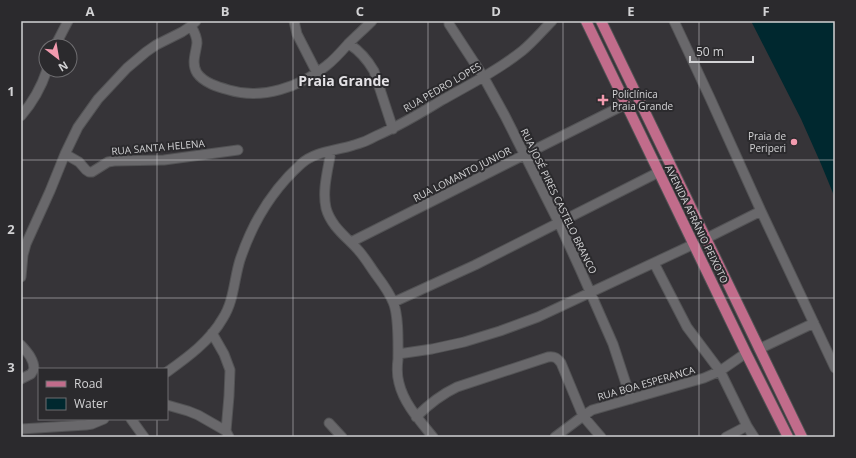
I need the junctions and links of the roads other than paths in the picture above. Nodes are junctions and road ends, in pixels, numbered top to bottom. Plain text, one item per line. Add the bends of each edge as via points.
1 (68, 21) edge
2 (294, 21) edge
3 (372, 21) edge
4 (448, 21) edge
5 (552, 21) edge
6 (586, 21) edge
7 (602, 21) edge
8 (674, 21) edge
9 (193, 23) edge
10 (59, 38) edge
11 (348, 44) junction
12 (317, 73) junction
13 (483, 76) junction
14 (44, 78) edge
15 (626, 104) junction
16 (21, 116) edge
17 (393, 129) junction
18 (238, 150) dead end
19 (331, 151) junction
20 (65, 154) junction
21 (524, 155) junction
22 (659, 172) junction
23 (761, 211) junction
24 (559, 223) junction
25 (707, 238) junction
26 (351, 242) junction
27 (694, 244) junction
28 (654, 263) junction
29 (21, 278) edge
30 (591, 293) junction
31 (394, 302) junction
32 (814, 323) junction
33 (212, 333) junction
34 (21, 345) edge
35 (759, 348) junction
36 (746, 353) junction
37 (398, 354) junction
38 (835, 368) edge
39 (168, 371) edge
40 (720, 371) junction
41 (21, 379) edge
42 (631, 399) junction
43 (168, 405) edge
44 (583, 416) junction
45 (416, 417) junction
46 (102, 420) edge
47 (132, 420) edge
48 (329, 423) dead end
49 (747, 426) junction
50 (21, 429) edge
51 (228, 434) edge
52 (144, 437) edge
53 (342, 437) edge
54 (432, 437) edge
55 (555, 437) edge
56 (601, 437) edge
57 (726, 437) edge
58 (754, 437) edge
59 (788, 437) edge
60 (802, 437) edge

1 - 10 street
2 - 12 street via 297,34
3 - 11 street
4 - 13 street, RUA JOSÉ PIRES CASTELO BRANCO
5 - 13 street, RUA PEDRO LOPES via 522,51
6 - 15 main road, AVENIDA AFRÂNIO PEIXOTO
7 - 25 main road, AVENIDA AFRÂNIO PEIXOTO
8 - 23 street
9 - 12 street via 197,42 194,60 196,71 206,81 224,89 237,93 266,93 291,86
9 - 20 street via 156,45 127,68 98,99 78,126
11 - 12 street
11 - 17 street via 364,56 374,71
13 - 17 street, RUA PEDRO LOPES
13 - 21 street, RUA JOSÉ PIRES CASTELO BRANCO
14 - 16 street via 34,99
15 - 21 street, RUA LOMANTO JUNIOR
15 - 22 main road, AVENIDA AFRÂNIO PEIXOTO
17 - 19 street, RUA PEDRO LOPES via 355,145
18 - 20 street, RUA SANTA HELENA via 164,160 114,161 92,172
19 - 26 street via 324,198 333,222
19 - 33 street, RUA PEDRO LOPES via 317,154 301,164 276,191 262,212 251,231 240,261 229,306
20 - 29 street via 26,244
21 - 24 street, RUA JOSÉ PIRES CASTELO BRANCO
21 - 26 street, RUA LOMANTO JUNIOR
22 - 24 street
22 - 27 main road, AVENIDA AFRÂNIO PEIXOTO
23 - 25 street
23 - 32 street
24 - 30 street, RUA JOSÉ PIRES CASTELO BRANCO
24 - 31 street
25 - 35 main road, AVENIDA AFRÂNIO PEIXOTO
26 - 31 street
27 - 28 street
27 - 36 main road, AVENIDA AFRÂNIO PEIXOTO
28 - 30 street
28 - 40 street via 687,327
30 - 37 street via 500,331 464,342
30 - 42 street, RUA JOSÉ PIRES CASTELO BRANCO via 613,344
31 - 37 street
32 - 35 street
32 - 38 street
33 - 39 street, RUA PEDRO LOPES via 191,354
33 - 51 street via 230,370
34 - 41 street via 33,362 34,369 31,374
35 - 60 main road, AVENIDA AFRÂNIO PEIXOTO
36 - 40 street, RUA BOA ESPERANCA
36 - 59 main road, AVENIDA AFRÂNIO PEIXOTO
37 - 45 street via 399,383
40 - 42 street, RUA BOA ESPERANCA
40 - 49 street
42 - 44 street, RUA BOA ESPERANCA via 592,410
43 - 51 street via 198,415
44 - 45 street via 561,363 553,356 457,387 436,398
44 - 55 street, RUA BOA ESPERANCA
44 - 56 street
45 - 54 street
46 - 50 street via 92,424
47 - 52 street
48 - 53 street
49 - 57 street
49 - 58 street

